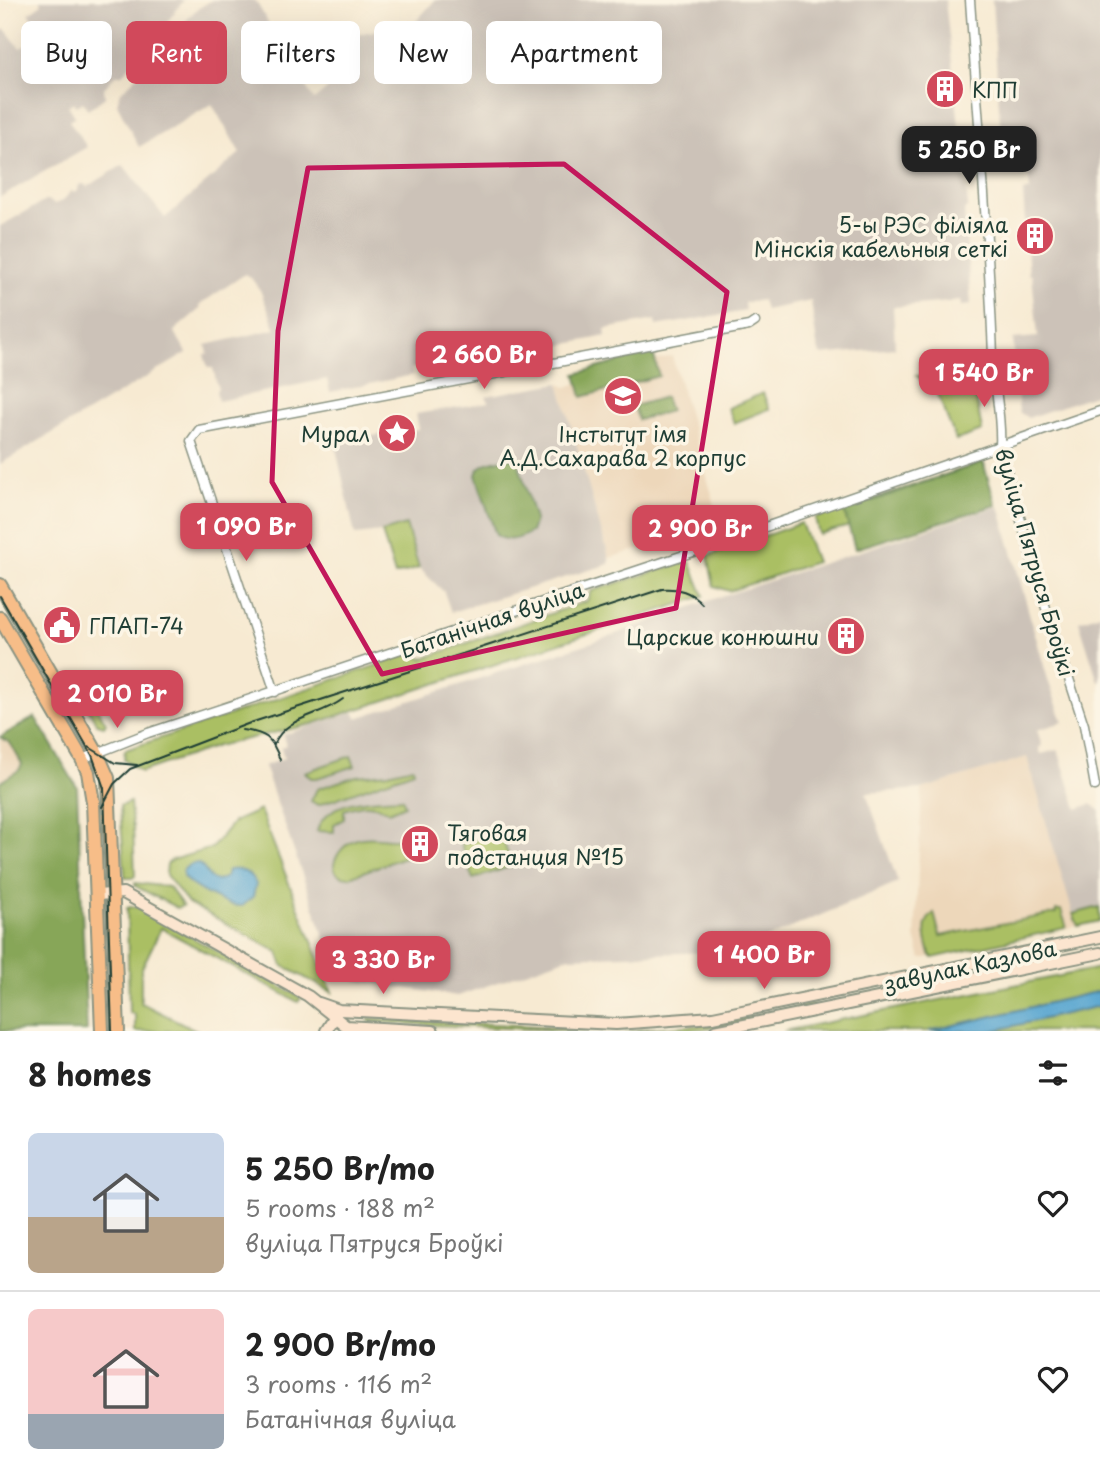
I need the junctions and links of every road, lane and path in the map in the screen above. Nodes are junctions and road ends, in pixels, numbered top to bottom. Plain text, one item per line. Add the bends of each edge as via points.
1 (970, 0) edge
2 (755, 322) dead end
3 (1100, 411) edge
4 (1000, 447) junction
5 (0, 584) edge
6 (0, 618) edge
7 (275, 692) junction
8 (97, 753) junction
9 (82, 759) junction
10 (1095, 786) dead end
11 (113, 894) junction
12 (98, 895) junction
13 (1100, 937) edge
14 (1100, 953) edge
15 (821, 996) junction
16 (824, 1010) junction
17 (336, 1014) junction
18 (102, 1031) edge
19 (118, 1031) edge
20 (326, 1031) edge
21 (433, 1031) edge
22 (715, 1031) edge

1 - 4 street, вуліца Пятруся Броўкі
2 - 7 street via 200,430 191,441
3 - 4 street, Батанічная вуліца
4 - 7 street, Батанічная вуліца
4 - 10 street, вуліца Пятруся Броўкі via 1084,725
5 - 8 main road
6 - 9 main road
7 - 8 street, Батанічная вуліца
8 - 9 street, Батанічная вуліца
8 - 11 main road via 110,790
9 - 12 main road via 93,802
11 - 12 main road
11 - 17 main road via 123,893
11 - 19 main road
12 - 18 main road
13 - 15 main road, завулак Казлова
14 - 16 main road, завулак Казлова
15 - 16 main road
15 - 17 main road, завулак Казлова via 713,1017 616,1024
16 - 22 main road, завулак Казлова
17 - 20 main road
17 - 21 main road via 354,1028

